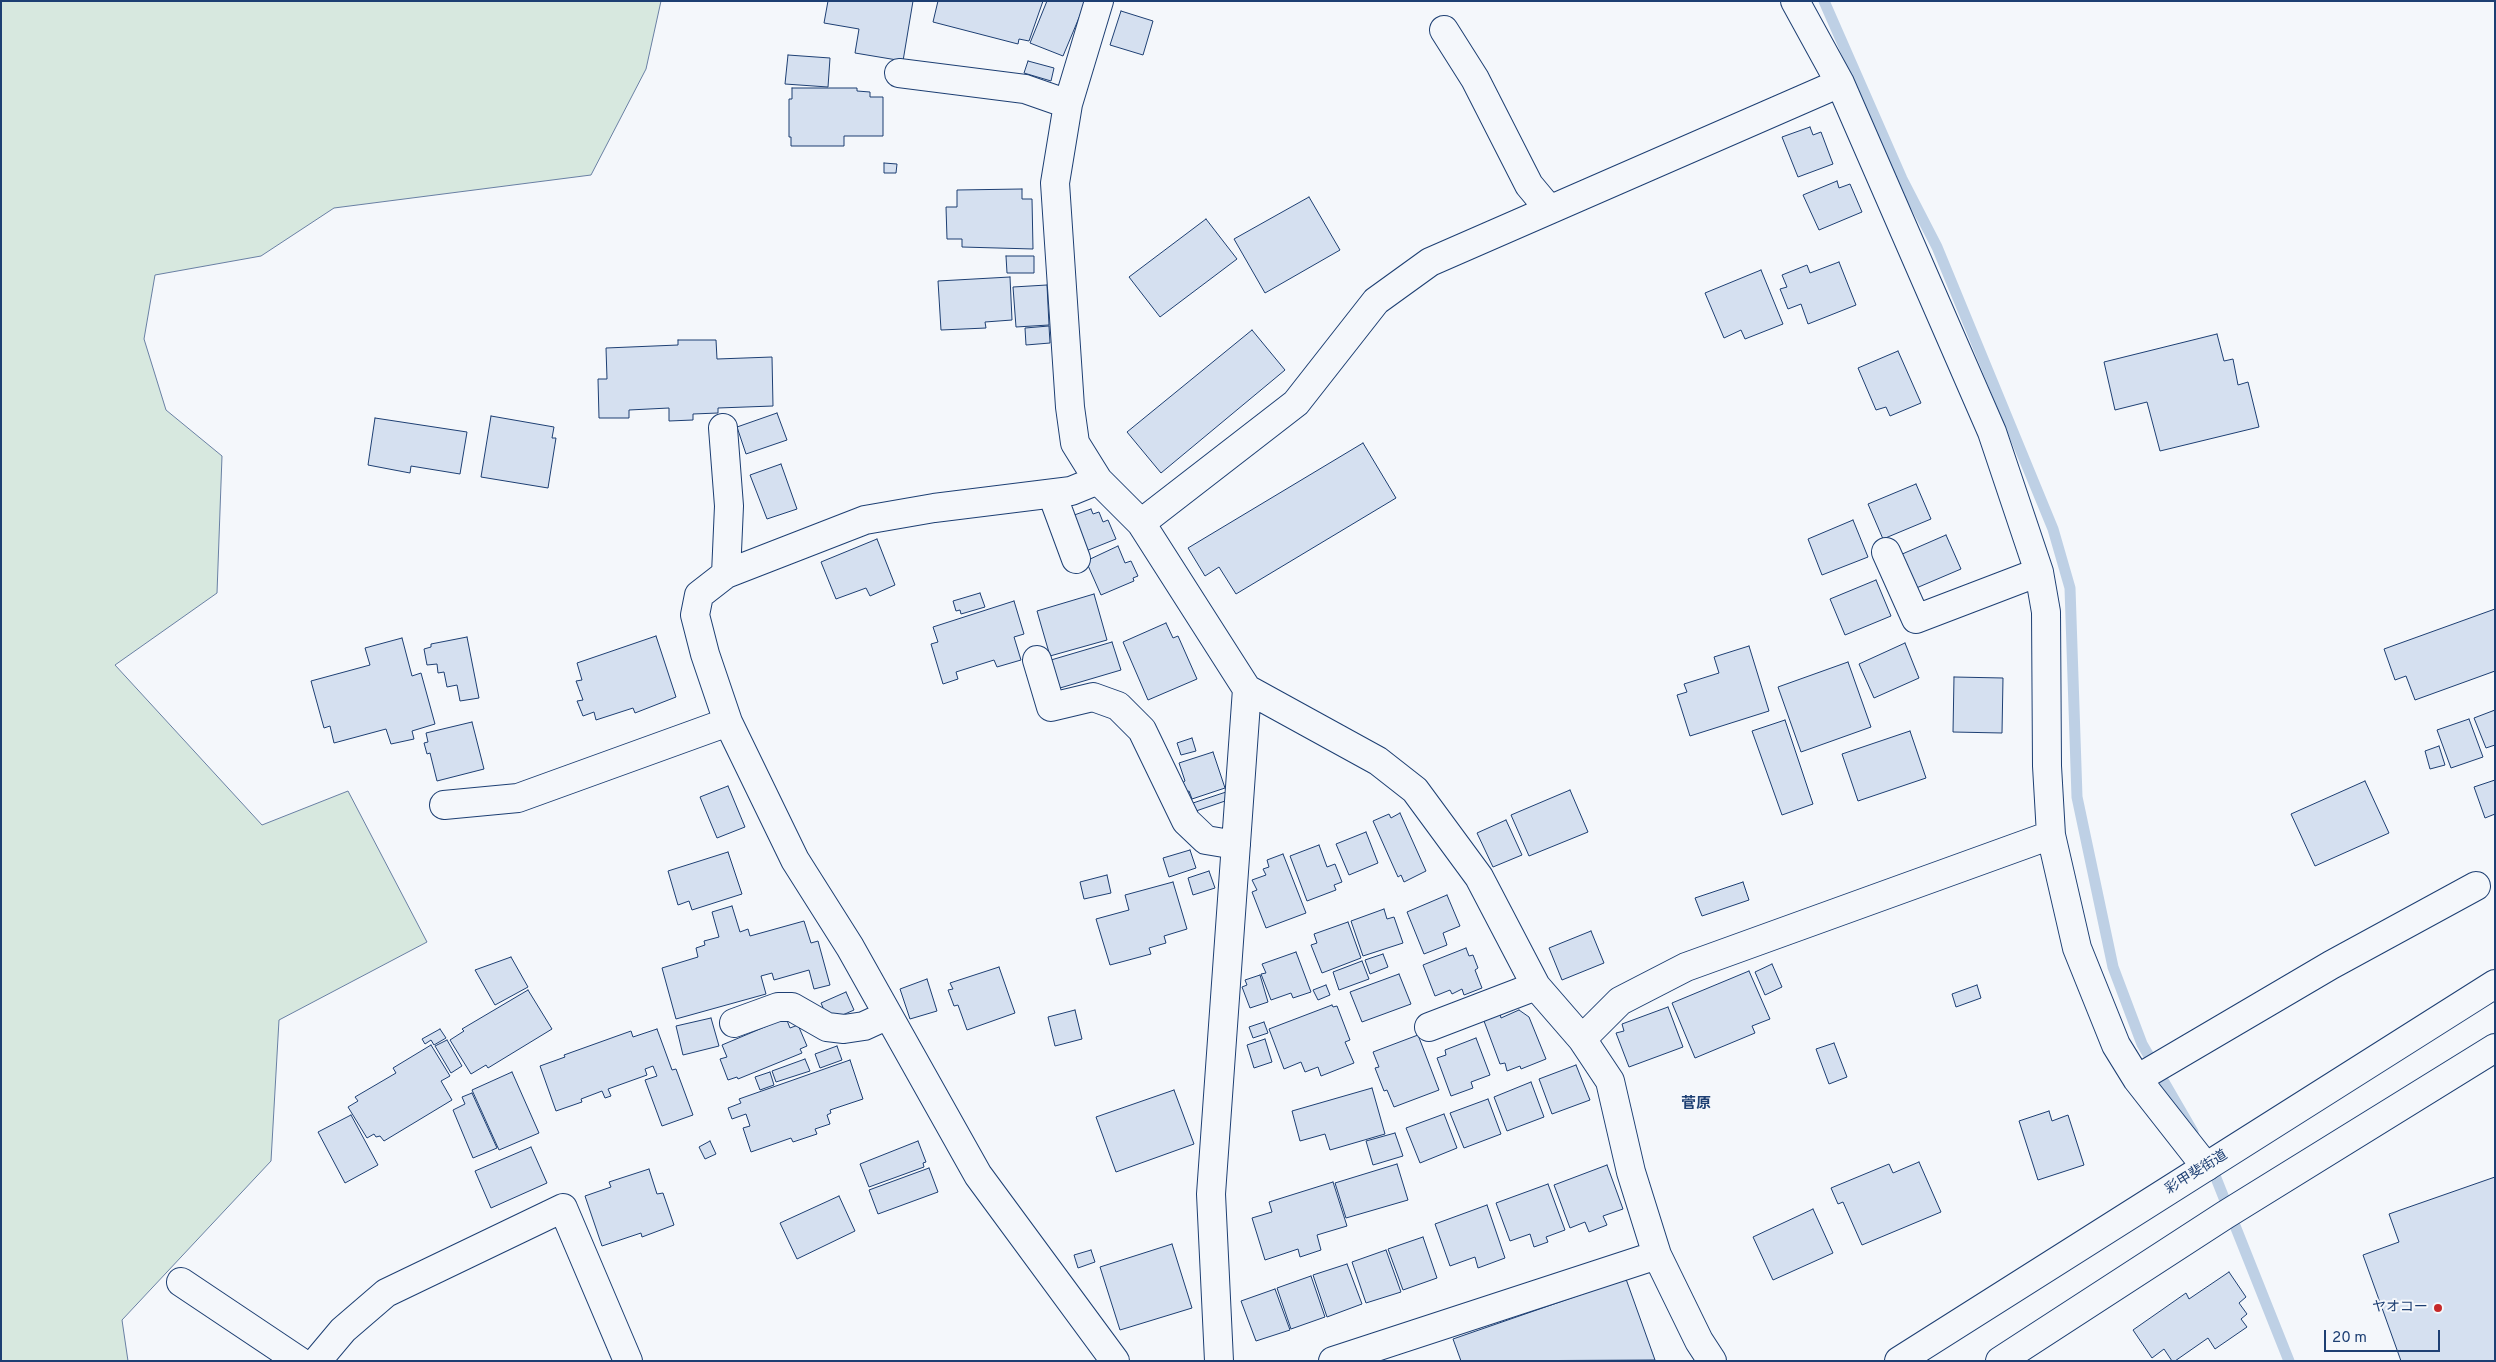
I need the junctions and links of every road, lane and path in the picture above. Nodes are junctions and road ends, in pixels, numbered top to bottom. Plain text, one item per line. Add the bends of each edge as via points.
1 (1099, 1) edge
2 (1795, 1) edge
3 (1444, 30) dead end
4 (899, 73) dead end
5 (1840, 83) junction
6 (1068, 104) junction
7 (1549, 209) junction
8 (723, 428) dead end
9 (1098, 480) junction
10 (1052, 494) junction
11 (1141, 523) junction
12 (1886, 552) dead end
13 (1076, 559) dead end
14 (2039, 572) junction
15 (726, 574) junction
16 (1037, 660) dead end
17 (1247, 690) junction
18 (728, 722) junction
19 (444, 805) dead end
20 (2051, 835) junction
21 (1236, 846) junction
22 (2476, 886) dead end
23 (2495, 984) edge
24 (1536, 986) junction
25 (888, 1015) junction
26 (734, 1023) dead end
27 (1430, 1027) dead end
28 (1582, 1039) junction
29 (2495, 1048) edge
30 (2138, 1078) junction
31 (2206, 1167) junction
32 (1657, 1255) junction
33 (181, 1282) dead end
34 (299, 1361) edge
35 (317, 1361) edge
36 (628, 1361) edge
37 (1115, 1361) edge
38 (1219, 1361) edge
39 (1333, 1361) edge
40 (1712, 1361) edge
41 (1899, 1361) edge
42 (2000, 1361) edge

1 - 6 main road
2 - 5 main road
3 - 7 main road via 1475,79 1529,185
4 - 6 main road via 1025,89
5 - 7 main road
5 - 14 main road via 1992,432
6 - 9 main road via 1055,182 1070,406 1075,443
7 - 11 main road via 1430,262 1376,301 1296,403
8 - 15 main road via 729,506
9 - 10 main road via 1071,491
9 - 11 main road
10 - 13 main road
10 - 15 main road via 865,520
11 - 17 main road
12 - 14 main road via 1916,619
14 - 20 main road via 2046,612
15 - 18 main road via 699,595 695,615
16 - 21 main road via 1051,707 1093,697 1118,706 1142,730 1186,821 1206,840
17 - 21 main road
17 - 24 main road via 1335,735 1378,761 1415,790 1479,877
18 - 19 main road via 518,798
18 - 25 main road via 796,860
20 - 28 main road via 1686,966 1620,1002
20 - 30 main road via 2077,948 2116,1045
21 - 38 main road via 1212,1194
22 - 30 main road via 2331,965
23 - 31 main road, 彩甲斐街道
24 - 27 main road
24 - 28 main road
25 - 26 main road via 864,1026 844,1029 827,1027 792,1007 778,1007
25 - 37 main road via 978,1175
28 - 32 main road via 1610,1081 1631,1172
29 - 42 main road via 2225,1215
30 - 31 main road
31 - 41 main road, 彩甲斐街道
32 - 39 main road
32 - 40 main road
33 - 34 main road
35 - 36 main road via 343,1330 386,1293 563,1208

